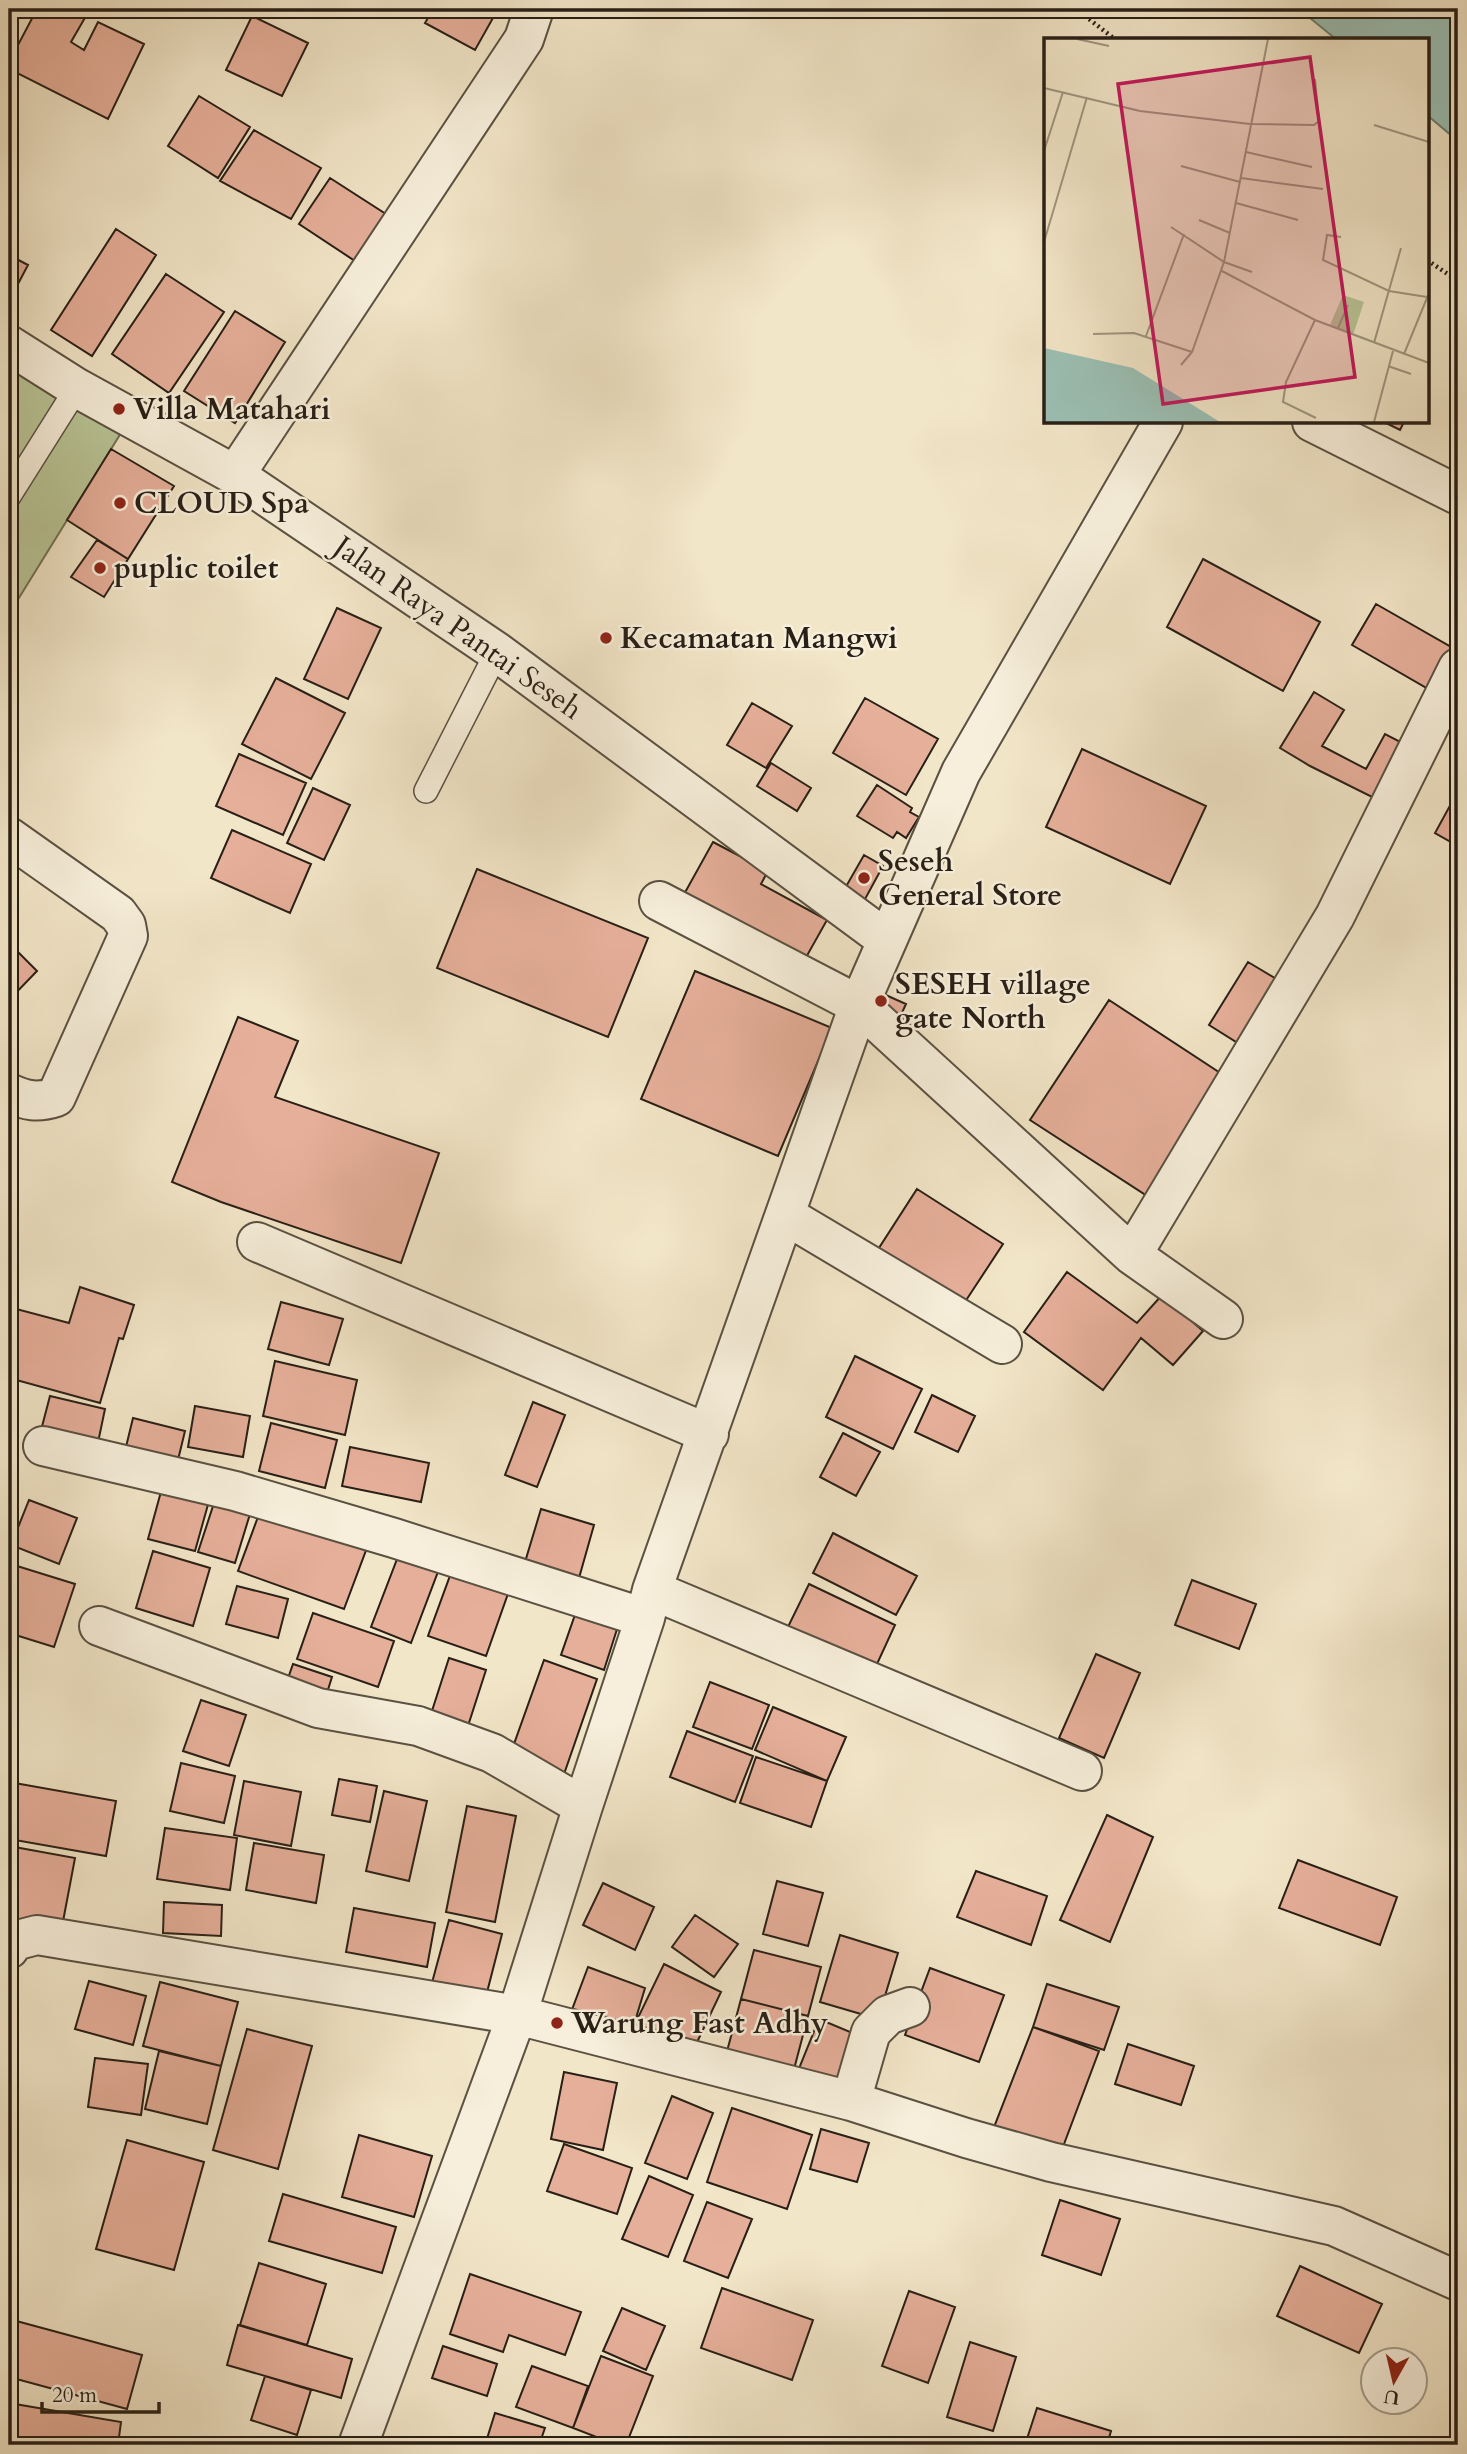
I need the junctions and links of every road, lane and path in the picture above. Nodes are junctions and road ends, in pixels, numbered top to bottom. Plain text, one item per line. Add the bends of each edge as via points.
1 (534, 9) edge
2 (1076, 9) edge
3 (1113, 38) edge
4 (1428, 261) edge
5 (1458, 281) edge
6 (9, 345) edge
7 (77, 388) junction
8 (1162, 424) edge
9 (1316, 424) edge
10 (235, 475) junction
11 (1458, 495) edge
12 (9, 496) edge
13 (497, 652) junction
14 (1458, 668) edge
15 (426, 791) dead end
16 (9, 837) edge
17 (659, 901) dead end
18 (887, 940) junction
19 (859, 1005) junction
20 (9, 1093) edge
21 (785, 1215) junction
22 (257, 1242) dead end
23 (1132, 1255) junction
24 (1223, 1319) dead end
25 (1002, 1344) dead end
26 (709, 1434) junction
27 (43, 1446) dead end
28 (649, 1604) junction
29 (99, 1626) dead end
30 (1082, 1771) dead end
31 (583, 1806) junction
32 (9, 1949) edge
33 (910, 2007) dead end
34 (517, 2015) junction
35 (851, 2101) junction
36 (1458, 2281) edge
37 (358, 2445) edge

1 - 10 street via 524,39
2 - 3 path
4 - 5 path
6 - 7 street, Jalan Raya Pantai Seseh
7 - 10 street, Jalan Raya Pantai Seseh
7 - 12 lane
8 - 18 street via 961,772
9 - 11 street
10 - 13 street, Jalan Raya Pantai Seseh
13 - 15 lane
13 - 18 street, Jalan Raya Pantai Seseh
14 - 23 street via 1335,915
16 - 20 street via 118,914 128,936 57,1097 41,1102
17 - 19 street
18 - 19 street
19 - 21 street
19 - 23 street
21 - 25 street
21 - 26 street
22 - 26 street
23 - 24 street
26 - 28 street
27 - 28 street via 235,1491
28 - 30 street
28 - 31 street
29 - 31 street via 318,1708 418,1726 492,1753
31 - 34 street
32 - 34 street via 14,1941 37,1935
33 - 35 street via 888,2015 871,2032
34 - 35 street
34 - 37 street
35 - 36 street via 1051,2162 1334,2226

